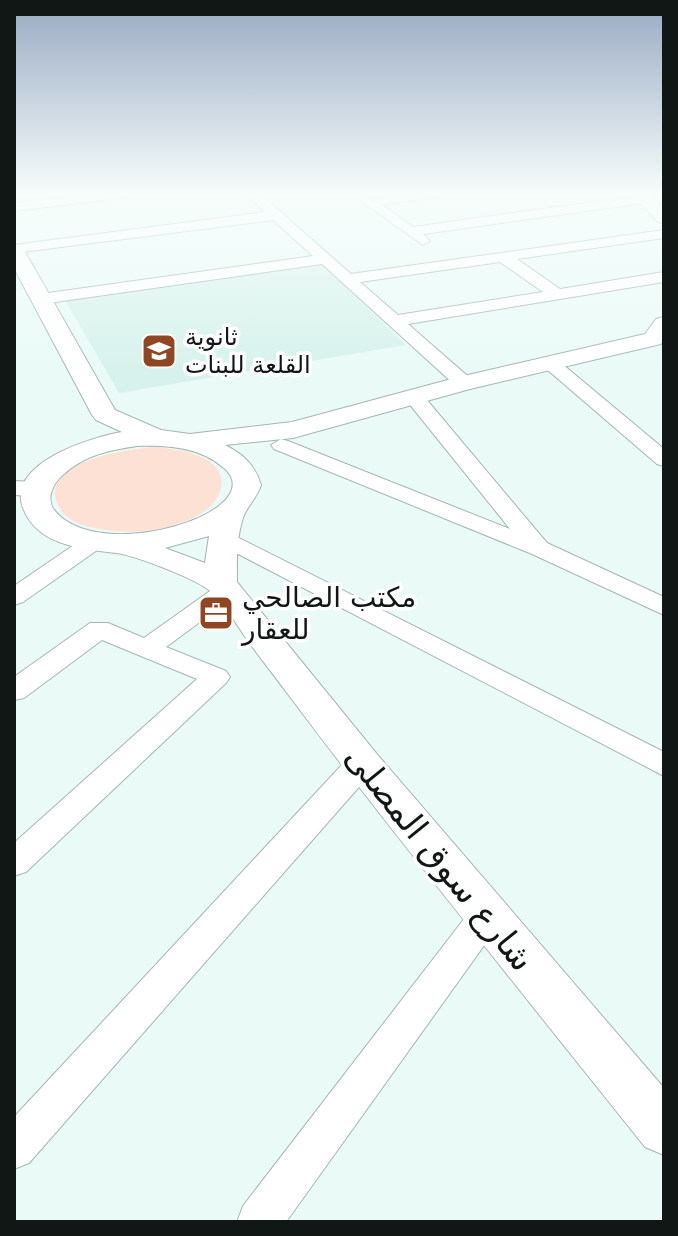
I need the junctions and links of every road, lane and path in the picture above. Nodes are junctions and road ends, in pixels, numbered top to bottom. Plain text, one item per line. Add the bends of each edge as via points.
1 (15, 252) edge
2 (317, 252) edge
3 (437, 252) edge
4 (534, 252) edge
5 (502, 256) junction
6 (325, 259) junction
7 (453, 263) junction
8 (664, 277) edge
9 (347, 279) junction
10 (557, 294) junction
11 (41, 299) junction
12 (394, 321) junction
13 (660, 337) edge
14 (549, 362) junction
15 (464, 383) junction
16 (414, 397) junction
17 (105, 415) junction
18 (157, 438) junction
19 (287, 438) junction
20 (188, 440) junction
21 (82, 451) junction
22 (664, 460) edge
23 (25, 496) edge
24 (232, 513) junction
25 (52, 526) junction
26 (14, 528) edge
27 (109, 542) junction
28 (540, 549) junction
29 (224, 587) junction
30 (14, 597) edge
31 (664, 607) edge
32 (147, 648) junction
33 (14, 691) edge
34 (362, 763) junction
35 (664, 765) edge
36 (14, 863) edge
37 (486, 916) junction
38 (664, 1129) edge
39 (14, 1148) edge
40 (259, 1222) edge

1 - 11 street
2 - 6 street
3 - 7 street
4 - 5 street
5 - 7 street
5 - 10 street
6 - 9 street
6 - 11 street
7 - 9 street
8 - 10 street
9 - 12 street
10 - 12 street
11 - 17 street
12 - 15 street
13 - 14 street
14 - 15 street
14 - 22 street
15 - 16 street
16 - 19 street
16 - 28 street
17 - 18 street
17 - 21 street
18 - 20 street
18 - 21 street
19 - 20 street
19 - 24 street
19 - 28 street
20 - 24 street via 213,447 244,472
21 - 23 street
23 - 25 street
24 - 27 street via 200,530 163,540
24 - 29 street
24 - 35 street
25 - 26 street
25 - 27 street, شارع سوق المصلى
27 - 29 street, شارع سوق المصلى via 174,561
27 - 30 street
28 - 31 street
29 - 32 street
29 - 34 street, شارع سوق المصلى
32 - 33 street via 99,629
32 - 36 street via 216,677
34 - 37 street, شارع سوق المصلى
34 - 39 street
37 - 38 street, شارع سوق المصلى
37 - 40 street

